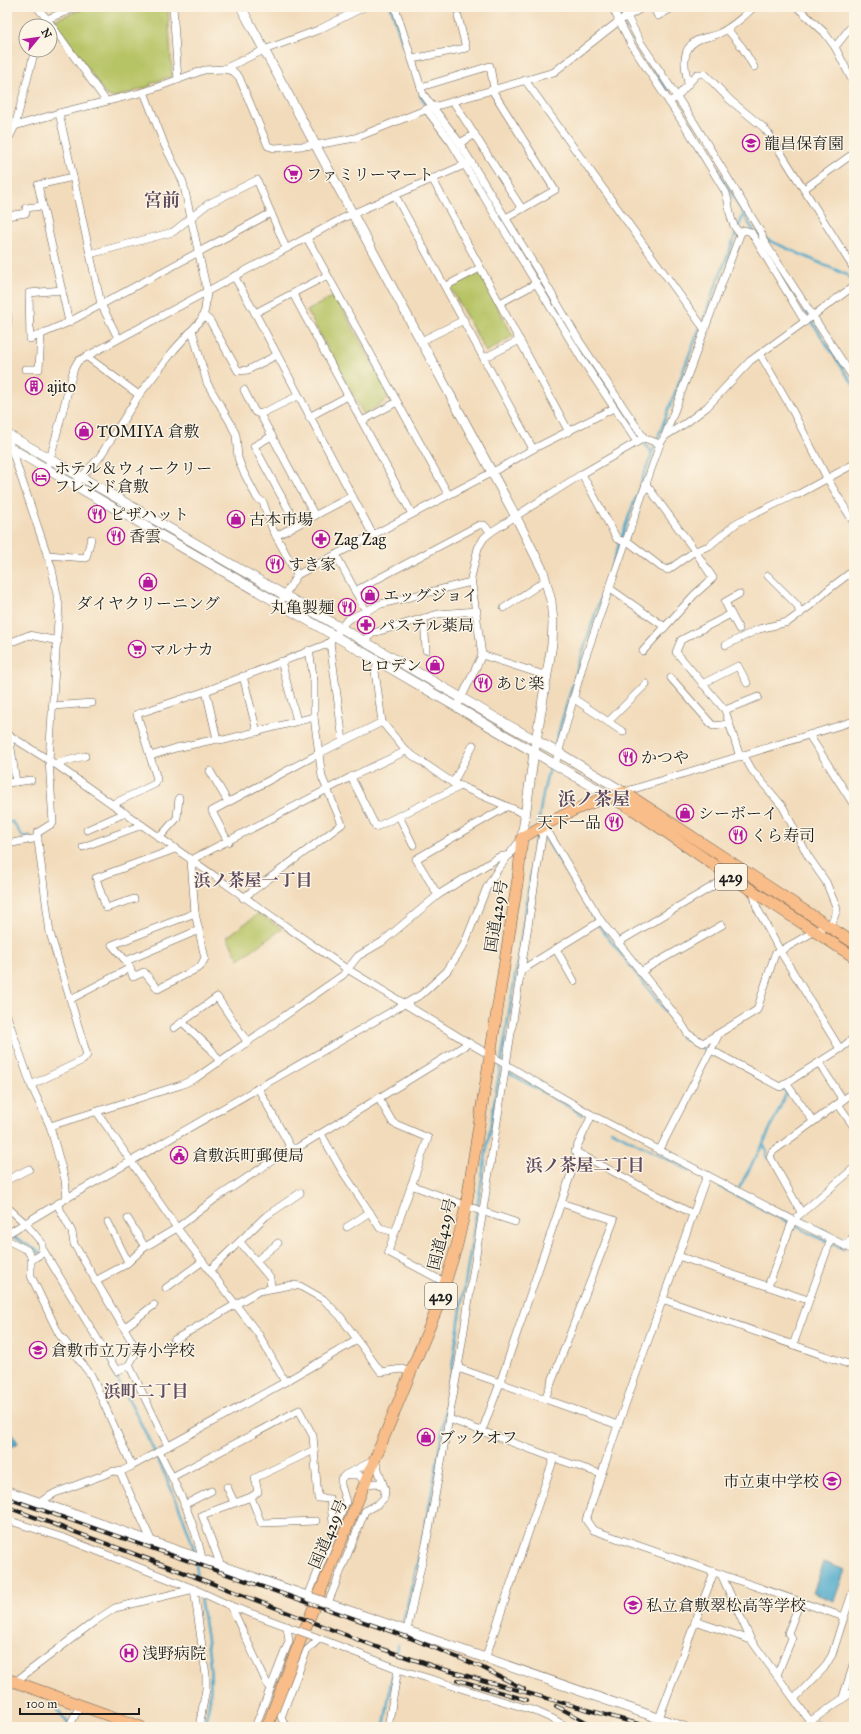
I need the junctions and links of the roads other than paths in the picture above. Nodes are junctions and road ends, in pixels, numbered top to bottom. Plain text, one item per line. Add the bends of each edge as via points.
1 (37, 7) edge
2 (78, 7) edge
3 (174, 7) edge
4 (241, 7) edge
5 (364, 7) edge
6 (394, 7) edge
7 (612, 7) edge
8 (622, 7) edge
9 (644, 7) edge
10 (652, 7) edge
11 (674, 7) edge
12 (754, 7) edge
13 (797, 7) edge
14 (458, 16) dead end
15 (46, 18) edge
16 (50, 18) edge
17 (623, 19) junction
18 (854, 23) edge
19 (727, 29) junction
20 (58, 34) edge
21 (835, 46) junction
22 (264, 50) junction
23 (33, 58) edge
24 (412, 59) junction
25 (754, 67) dead end
26 (224, 69) junction
27 (178, 80) junction
28 (526, 80) junction
29 (688, 83) junction
30 (854, 84) edge
31 (421, 87) junction
32 (493, 90) junction
33 (144, 92) junction
34 (673, 99) junction
35 (106, 101) junction
36 (453, 101) junction
37 (429, 108) junction
38 (59, 113) junction
39 (15, 126) junction
40 (475, 134) junction
41 (7, 138) edge
42 (460, 143) junction
43 (316, 145) junction
44 (854, 153) edge
45 (468, 163) junction
46 (73, 177) junction
47 (432, 178) junction
48 (804, 189) junction
49 (395, 195) junction
50 (42, 206) junction
51 (522, 209) junction
52 (271, 213) junction
53 (352, 213) junction
54 (7, 216) edge
55 (190, 217) junction
56 (506, 218) junction
57 (754, 230) junction
58 (738, 232) junction
59 (307, 238) junction
60 (286, 248) junction
61 (198, 252) junction
62 (90, 254) junction
63 (480, 268) junction
64 (854, 269) edge
65 (234, 276) junction
66 (326, 276) junction
67 (537, 283) junction
68 (446, 286) junction
69 (854, 287) edge
70 (62, 290) junction
71 (207, 291) junction
72 (292, 294) junction
73 (500, 303) junction
74 (101, 304) junction
75 (7, 310) edge
76 (256, 313) junction
77 (203, 315) junction
78 (810, 319) junction
79 (464, 320) junction
80 (8, 322) edge
81 (69, 322) junction
82 (702, 327) junction
83 (192, 330) junction
84 (41, 334) junction
85 (118, 338) junction
86 (520, 340) junction
87 (421, 341) junction
88 (760, 354) junction
89 (277, 355) junction
90 (86, 356) junction
91 (484, 358) junction
92 (25, 369) dead end
93 (854, 379) edge
94 (244, 390) dead end
95 (139, 395) junction
96 (298, 396) junction
97 (348, 396) junction
98 (397, 402) junction
99 (614, 408) junction
100 (260, 414) junction
101 (309, 417) junction
102 (362, 421) junction
103 (569, 432) junction
104 (7, 435) edge
105 (272, 436) junction
106 (665, 436) junction
107 (640, 440) junction
108 (657, 443) junction
109 (9, 448) edge
110 (533, 449) junction
111 (50, 459) junction
112 (854, 464) edge
113 (47, 470) junction
114 (491, 472) junction
115 (582, 474) junction
116 (82, 477) junction
117 (827, 478) junction
118 (646, 484) junction
119 (74, 485) junction
120 (448, 494) junction
121 (352, 496) junction
122 (412, 514) junction
123 (316, 516) junction
124 (516, 517) junction
125 (854, 523) edge
126 (297, 525) junction
127 (491, 532) junction
128 (373, 535) junction
129 (276, 536) junction
130 (91, 539) dead end
131 (623, 541) junction
132 (694, 551) junction
133 (47, 555) junction
134 (336, 555) junction
135 (854, 570) edge
136 (297, 575) junction
137 (768, 576) dead end
138 (546, 580) junction
139 (472, 582) junction
140 (609, 588) junction
141 (355, 592) junction
142 (739, 594) dead end
143 (285, 595) junction
144 (280, 604) junction
145 (504, 608) dead end
146 (366, 611) junction
147 (477, 612) junction
148 (731, 614) junction
149 (800, 614) junction
150 (424, 618) junction
151 (665, 627) junction
152 (739, 629) dead end
153 (336, 635) junction
154 (7, 641) edge
155 (58, 641) junction
156 (363, 641) junction
157 (726, 645) dead end
158 (309, 650) junction
159 (426, 650) dead end
160 (643, 651) dead end
161 (482, 655) junction
162 (281, 661) junction
163 (379, 662) junction
164 (243, 676) junction
165 (547, 676) junction
166 (672, 678) dead end
167 (747, 683) dead end
168 (646, 684) dead end
169 (702, 684) junction
170 (206, 691) junction
171 (758, 697) dead end
172 (462, 698) junction
173 (573, 698) junction
174 (92, 703) dead end
175 (53, 706) junction
176 (457, 707) junction
177 (725, 710) junction
178 (314, 718) junction
179 (297, 721) junction
180 (854, 721) edge
181 (382, 722) junction
182 (608, 722) junction
183 (729, 724) junction
184 (257, 732) junction
185 (622, 732) dead end
186 (8, 735) edge
187 (809, 735) junction
188 (217, 739) junction
189 (536, 740) junction
190 (343, 741) junction
191 (473, 745) dead end
192 (406, 750) junction
193 (555, 751) junction
194 (534, 753) junction
195 (318, 754) junction
196 (85, 756) dead end
197 (150, 756) junction
198 (742, 756) junction
199 (49, 760) junction
200 (552, 763) junction
201 (56, 764) junction
202 (210, 771) dead end
203 (351, 777) junction
204 (31, 780) dead end
205 (16, 782) junction
206 (7, 783) edge
207 (453, 783) junction
208 (461, 786) junction
209 (328, 789) junction
210 (624, 792) junction
211 (609, 796) junction
212 (179, 798) dead end
213 (228, 802) junction
214 (113, 804) junction
215 (854, 805) edge
216 (506, 807) junction
217 (126, 813) junction
218 (524, 814) junction
219 (399, 816) junction
220 (142, 826) junction
221 (540, 828) junction
222 (87, 830) dead end
223 (38, 838) junction
224 (159, 838) junction
225 (522, 838) junction
226 (228, 842) junction
227 (7, 844) edge
228 (413, 845) dead end
229 (83, 847) dead end
230 (174, 849) junction
231 (508, 855) junction
232 (520, 859) junction
233 (192, 860) junction
234 (730, 876) junction
235 (753, 891) junction
236 (438, 895) junction
237 (243, 898) junction
238 (134, 899) dead end
239 (195, 913) junction
240 (599, 923) junction
241 (722, 924) dead end
242 (828, 926) junction
243 (199, 930) junction
244 (815, 931) junction
245 (617, 943) junction
246 (854, 943) edge
247 (556, 950) junction
248 (780, 951) junction
249 (854, 957) edge
250 (128, 964) junction
251 (347, 969) junction
252 (520, 971) junction
253 (640, 972) junction
254 (574, 980) dead end
255 (71, 999) junction
256 (404, 1004) junction
257 (8, 1021) edge
258 (182, 1022) junction
259 (174, 1028) dead end
260 (719, 1033) junction
261 (854, 1038) edge
262 (248, 1043) junction
263 (469, 1044) junction
264 (840, 1050) junction
265 (710, 1052) junction
266 (220, 1062) junction
267 (500, 1062) junction
268 (819, 1063) junction
269 (786, 1083) junction
270 (30, 1085) junction
271 (258, 1088) junction
272 (854, 1092) edge
273 (379, 1099) junction
274 (840, 1102) junction
275 (97, 1112) junction
276 (592, 1116) junction
277 (812, 1121) junction
278 (50, 1126) junction
279 (854, 1127) edge
280 (321, 1134) junction
281 (291, 1148) junction
282 (659, 1151) junction
283 (578, 1153) junction
284 (132, 1162) junction
285 (854, 1168) edge
286 (28, 1169) dead end
287 (707, 1175) junction
288 (7, 1180) edge
289 (411, 1185) junction
290 (300, 1193) dead end
291 (67, 1198) junction
292 (561, 1203) junction
293 (57, 1204) junction
294 (7, 1207) edge
295 (475, 1209) junction
296 (370, 1212) junction
297 (801, 1212) junction
298 (693, 1214) junction
299 (128, 1219) dead end
300 (108, 1222) dead end
301 (515, 1222) dead end
302 (793, 1222) junction
303 (25, 1223) junction
304 (348, 1227) dead end
305 (177, 1228) junction
306 (395, 1232) junction
307 (9, 1233) edge
308 (854, 1236) edge
309 (7, 1240) edge
310 (240, 1242) junction
311 (830, 1242) junction
312 (278, 1243) dead end
313 (845, 1246) junction
314 (145, 1247) junction
315 (854, 1250) edge
316 (40, 1255) junction
317 (678, 1256) junction
318 (203, 1261) junction
319 (128, 1262) junction
320 (256, 1262) junction
321 (210, 1270) junction
322 (95, 1281) junction
323 (446, 1283) junction
324 (768, 1286) junction
325 (166, 1288) dead end
326 (271, 1288) junction
327 (662, 1299) junction
328 (808, 1300) junction
329 (154, 1305) dead end
330 (236, 1305) junction
331 (124, 1328) junction
332 (174, 1340) dead end
333 (357, 1340) junction
334 (794, 1345) junction
335 (129, 1365) junction
336 (854, 1366) edge
337 (458, 1368) junction
338 (411, 1373) junction
339 (285, 1382) junction
340 (500, 1383) junction
341 (545, 1400) junction
342 (449, 1419) junction
343 (618, 1425) junction
344 (482, 1431) junction
345 (168, 1446) junction
346 (314, 1450) junction
347 (157, 1453) junction
348 (554, 1458) junction
349 (375, 1460) junction
350 (132, 1466) junction
351 (120, 1472) junction
352 (601, 1474) junction
353 (345, 1475) junction
354 (172, 1477) junction
355 (366, 1484) junction
356 (227, 1487) dead end
357 (385, 1490) junction
358 (7, 1491) edge
359 (211, 1491) dead end
360 (251, 1497) junction
361 (40, 1502) junction
362 (234, 1502) junction
363 (184, 1505) junction
364 (7, 1520) edge
365 (316, 1521) dead end
366 (338, 1523) junction
367 (152, 1542) junction
368 (202, 1559) junction
369 (221, 1566) junction
370 (717, 1573) junction
371 (854, 1588) edge
372 (194, 1589) junction
373 (309, 1596) junction
374 (326, 1602) junction
375 (800, 1602) junction
376 (231, 1606) junction
377 (844, 1618) junction
378 (695, 1622) junction
379 (287, 1626) junction
380 (406, 1630) junction
381 (316, 1637) junction
382 (751, 1640) junction
383 (485, 1659) junction
384 (854, 1664) edge
385 (398, 1668) junction
386 (777, 1675) junction
387 (10, 1683) edge
388 (270, 1690) junction
389 (854, 1691) edge
390 (795, 1698) junction
391 (842, 1700) junction
392 (80, 1705) junction
393 (659, 1718) junction
394 (810, 1721) junction
395 (122, 1724) edge
396 (70, 1726) edge
397 (141, 1727) edge
398 (199, 1727) edge
399 (255, 1727) edge
400 (267, 1727) edge
401 (286, 1727) edge
402 (388, 1727) edge
403 (567, 1727) edge
404 (684, 1727) edge
405 (802, 1727) edge

1 - 15 street
2 - 16 street
3 - 27 street
4 - 22 street
5 - 22 street via 318,30
6 - 24 street
7 - 17 street
8 - 17 street
9 - 17 street
10 - 11 street via 658,16
12 - 19 street
13 - 21 street
14 - 24 street via 466,48
17 - 28 street via 554,72
17 - 34 street via 632,46
18 - 21 street
19 - 25 street via 742,46
19 - 29 street via 695,41 688,48 684,64
20 - 35 street
21 - 30 street
22 - 26 street
22 - 43 street
23 - 39 street
24 - 31 street
26 - 27 street via 204,70
26 - 43 street via 233,71 239,77 268,146 274,148
27 - 33 street
28 - 32 street
28 - 82 street
29 - 34 street
29 - 48 street via 697,74 705,74 730,100 763,127
31 - 32 street via 490,66
31 - 37 street
32 - 36 street
32 - 51 street via 555,190
33 - 35 street
33 - 55 street via 165,146 183,182
34 - 57 street
34 - 58 street via 726,193 730,204 731,223
35 - 38 street
36 - 37 street
36 - 40 street
37 - 42 street via 445,121
37 - 43 street via 361,136
37 - 45 street
38 - 39 street
38 - 46 street
39 - 41 street
40 - 42 street
40 - 51 street
42 - 45 street
43 - 53 street
44 - 48 street
45 - 47 street
45 - 56 street
45 - 67 street
46 - 50 street via 38,185
46 - 62 street
47 - 49 street
47 - 63 street
48 - 64 street
49 - 53 street
49 - 68 street
50 - 54 street via 26,208 26,213
50 - 70 street
51 - 56 street
52 - 55 street via 258,180 208,204
52 - 60 street
52 - 61 street
53 - 59 street
53 - 87 street
55 - 61 street
55 - 62 street via 173,232
56 - 107 street
57 - 58 street
57 - 78 street
57 - 78 street via 763,238
58 - 82 street via 739,241
59 - 60 street
59 - 66 street
60 - 65 street
61 - 71 street
61 - 74 street
62 - 74 street
63 - 68 street
63 - 73 street
65 - 71 street
65 - 76 street
66 - 72 street
66 - 98 street
67 - 73 street
67 - 99 street
68 - 79 street
69 - 78 street
70 - 81 street
70 - 84 street via 29,293 30,339
71 - 77 street
71 - 85 street
72 - 76 street
72 - 97 street
73 - 86 street
74 - 81 street
74 - 85 street
75 - 80 street
76 - 89 street
77 - 83 street
77 - 89 street via 210,321 238,371 248,370
78 - 88 street
78 - 93 street
79 - 87 street
79 - 91 street
81 - 84 street
82 - 106 street
83 - 95 street
83 - 129 street via 207,383 230,422 236,436 238,458 243,471 257,498 263,502
84 - 92 street via 39,369
85 - 90 street
86 - 91 street
86 - 103 street
87 - 114 street
88 - 106 street via 750,361 707,406
88 - 117 street
89 - 96 street
90 - 95 street
90 - 111 street via 78,360 74,368
91 - 110 street
94 - 100 street via 255,412
95 - 116 street via 99,458
96 - 100 street
96 - 101 street
97 - 101 street
97 - 102 street
98 - 102 street
98 - 120 street
99 - 103 street
99 - 107 street
100 - 105 street
101 - 121 street
102 - 122 street
103 - 110 street
104 - 109 street
104 - 111 street
105 - 123 street
105 - 126 street via 254,446
106 - 108 street
107 - 108 street
107 - 115 street
108 - 118 street
109 - 113 street
109 - 133 street
110 - 114 street
111 - 113 street
111 - 116 street
112 - 117 street
113 - 119 street
114 - 120 street
114 - 124 street
115 - 124 street
115 - 131 street
116 - 119 street
116 - 143 street
117 - 125 street
117 - 132 street via 738,522 709,546
118 - 131 street
118 - 132 street
119 - 144 street
120 - 122 street
121 - 123 street
121 - 128 street
122 - 128 street
123 - 126 street
124 - 127 street
124 - 138 street via 539,560
126 - 129 street
127 - 139 street via 478,548
127 - 141 street via 484,525 479,525
128 - 134 street
129 - 136 street
130 - 133 street via 86,558
131 - 132 street via 661,568 668,570
131 - 140 street
132 - 151 street via 713,578
133 - 155 street via 59,605
134 - 136 street
134 - 141 street
135 - 149 street
136 - 143 street
137 - 149 street via 797,605
138 - 145 street
138 - 165 street via 553,622
139 - 146 street via 381,604
139 - 147 street
140 - 151 street
140 - 173 street
141 - 146 street
142 - 148 street via 725,602
143 - 144 street
143 - 153 street
144 - 153 street
146 - 153 street via 347,620
147 - 150 street via 438,614
147 - 161 street
148 - 152 street
148 - 169 street via 680,640 676,652
149 - 157 street via 788,622 768,626
150 - 156 street via 373,633
150 - 159 street
151 - 160 street
153 - 156 street
153 - 158 street
153 - 163 street
153 - 190 street
154 - 155 street via 29,635
155 - 175 street
156 - 172 street
158 - 162 street
158 - 178 street via 314,681
161 - 165 street
161 - 172 street
162 - 164 street
162 - 179 street
163 - 176 street
163 - 181 street via 375,672
164 - 170 street
164 - 184 street
165 - 189 street
166 - 183 street via 713,726
167 - 169 street via 738,666
168 - 182 street
169 - 177 street
170 - 188 street
170 - 197 street via 137,714
171 - 177 street
172 - 176 street
172 - 189 street
173 - 182 street
173 - 193 street
174 - 175 street
175 - 199 street
176 - 194 street
177 - 183 street
178 - 179 street
178 - 195 street
179 - 184 street
180 - 187 street
181 - 190 street
181 - 192 street
182 - 185 street
183 - 198 street
184 - 188 street via 224,740
186 - 199 street
186 - 205 street
187 - 198 street
187 - 215 street
188 - 197 street
189 - 193 street
189 - 194 street
190 - 195 street
191 - 207 street
192 - 203 street
192 - 207 street
193 - 200 street
193 - 210 street
194 - 200 street
194 - 218 street
195 - 209 street via 322,777
195 - 213 street
196 - 201 street
197 - 214 street via 157,779 155,784
198 - 210 street
198 - 242 street via 782,807 808,856 826,882 837,908 834,920
199 - 201 street
199 - 223 street via 53,823 37,833
200 - 211 street
201 - 214 street
202 - 213 street
203 - 209 street
203 - 219 street via 376,827
204 - 205 street
205 - 206 street
207 - 208 street
208 - 216 street
208 - 219 street
209 - 226 street
209 - 237 street via 342,824
210 - 211 highway
210 - 242 highway, 429
211 - 221 highway
211 - 234 highway, 429 via 637,812
212 - 224 street via 177,818
213 - 226 street via 212,810
214 - 217 street
216 - 218 street
216 - 236 street via 416,859
217 - 220 street
217 - 222 street
218 - 225 street
219 - 228 street
220 - 224 street
220 - 229 street
221 - 225 highway
221 - 240 street
221 - 252 street
223 - 227 street
223 - 255 street via 50,933
224 - 230 street
225 - 231 street
225 - 232 highway, 国道429号 / 429
226 - 233 street
230 - 233 street
230 - 238 street via 96,878 106,908
231 - 232 street via 516,855
231 - 236 street via 498,857
231 - 256 street via 487,887 464,945 447,971 422,994
232 - 267 highway, 国道429号 / 429
233 - 237 street
233 - 239 street
234 - 235 highway, 429
234 - 245 street
235 - 244 highway, 429
235 - 248 street via 757,908
236 - 251 street via 382,942 358,956
237 - 251 street
239 - 243 street
239 - 250 street via 112,945
240 - 245 street
240 - 247 street
241 - 253 street
242 - 244 street
242 - 246 highway, 429
243 - 250 street
243 - 250 street via 204,958 200,967 158,989 144,972 133,977
244 - 248 street
244 - 249 highway, 429
245 - 253 street
247 - 252 street
247 - 254 street
248 - 260 street via 774,954 757,1010
248 - 264 street
250 - 255 street
251 - 256 street
251 - 262 street
252 - 267 street
253 - 260 street via 688,1034 703,1043
255 - 270 street via 87,1055 83,1060
256 - 263 street
256 - 271 street
257 - 270 street
258 - 259 street
258 - 262 street via 217,997
258 - 266 street
260 - 265 street
261 - 264 street
262 - 266 street
263 - 267 street
263 - 273 street
264 - 268 street
265 - 269 street via 780,1087
265 - 282 street
266 - 275 street via 196,1078
267 - 276 street
267 - 295 highway, 国道429号 / 429
267 - 295 street
268 - 269 street
268 - 274 street
269 - 277 street
270 - 278 street
271 - 281 street
271 - 284 street
272 - 274 street
273 - 280 street
273 - 289 street via 393,1123 428,1138
274 - 277 street
274 - 279 street
275 - 278 street
275 - 284 street
276 - 282 street
276 - 283 street via 575,1151
277 - 297 street via 772,1152 770,1157
278 - 291 street via 65,1180
280 - 281 street via 297,1148
280 - 296 street
281 - 305 street
282 - 287 street
283 - 292 street
283 - 298 street
284 - 291 street
284 - 305 street
285 - 297 street
286 - 288 street
287 - 298 street
287 - 302 street
289 - 295 street
289 - 306 street
290 - 310 street via 266,1216
291 - 293 street
292 - 340 street
292 - 341 street via 614,1220
293 - 303 street
293 - 322 street via 72,1232 74,1244
294 - 303 street
295 - 301 street
295 - 323 highway, 国道429号 / 429 via 457,1245
295 - 337 street
296 - 304 street
296 - 306 street via 380,1228
297 - 302 street
298 - 317 street
299 - 314 street
300 - 319 street
302 - 311 street
302 - 324 street
303 - 307 street
303 - 316 street via 42,1243
305 - 314 street
305 - 318 street
306 - 323 street via 388,1252
308 - 313 street
309 - 316 street
310 - 320 street
310 - 321 street
311 - 313 street
311 - 328 street
312 - 320 street
313 - 315 street
314 - 319 street
316 - 335 street via 117,1371
316 - 350 street via 30,1260 31,1276 53,1322 91,1375
317 - 324 street
317 - 327 street
318 - 321 street
318 - 325 street
319 - 322 street
320 - 326 street via 270,1278
321 - 330 street
322 - 331 street
323 - 338 highway, 国道429号 / 429
324 - 328 street
326 - 330 street via 259,1291
326 - 333 street via 292,1285 311,1291 340,1316
327 - 334 street
327 - 343 street
328 - 334 street
329 - 331 street
330 - 332 street
330 - 339 street via 259,1335
331 - 335 street via 138,1350
333 - 338 street via 381,1372 402,1369
333 - 339 street
334 - 336 street
335 - 345 street
337 - 340 street
337 - 342 street
338 - 349 highway, 国道429号 / 429
339 - 345 street
340 - 341 street
340 - 344 street
341 - 343 street
342 - 344 street
342 - 380 street via 429,1530
343 - 352 street
344 - 348 street
345 - 347 street
346 - 354 street via 312,1436 300,1410
346 - 360 street via 255,1478 258,1492
346 - 366 street via 318,1498 330,1498 333,1522
347 - 350 street
347 - 354 street
348 - 352 street
348 - 383 street
349 - 353 street
349 - 355 highway, 国道429号 / 429
349 - 357 street
350 - 351 street
351 - 361 street via 114,1471 55,1493
351 - 367 street
352 - 370 street via 586,1520 593,1530
353 - 355 street via 359,1475
353 - 366 street via 341,1479 341,1485 346,1502
354 - 363 street
355 - 357 street via 377,1483
355 - 400 highway, 国道429号 / 429
356 - 362 street
357 - 374 street via 384,1498 366,1511
358 - 361 street
359 - 363 street
360 - 362 street
360 - 365 street via 261,1523
361 - 367 street
362 - 369 street via 202,1515
363 - 368 street via 200,1545
364 - 372 street via 64,1538
366 - 373 street
367 - 368 street
368 - 369 street
369 - 373 street
370 - 375 street
370 - 378 street
370 - 382 street
371 - 377 street
372 - 376 street
372 - 387 street via 115,1608
372 - 398 street via 206,1675
373 - 374 street, bridge
374 - 380 street
375 - 377 street
375 - 386 street via 788,1633 792,1638
376 - 379 street
376 - 388 street
377 - 390 street via 832,1655 824,1668
378 - 382 street
378 - 393 street
379 - 381 street, bridge
379 - 388 street via 289,1641
380 - 383 street
381 - 385 street
381 - 401 street via 307,1650 281,1717
382 - 386 street
383 - 393 street
384 - 391 street
385 - 402 street
385 - 403 street via 536,1711
386 - 390 street
387 - 392 highway
388 - 399 street
389 - 391 street
390 - 394 street
391 - 394 street
392 - 395 highway
392 - 396 street
393 - 404 street
394 - 405 street
395 - 397 highway

